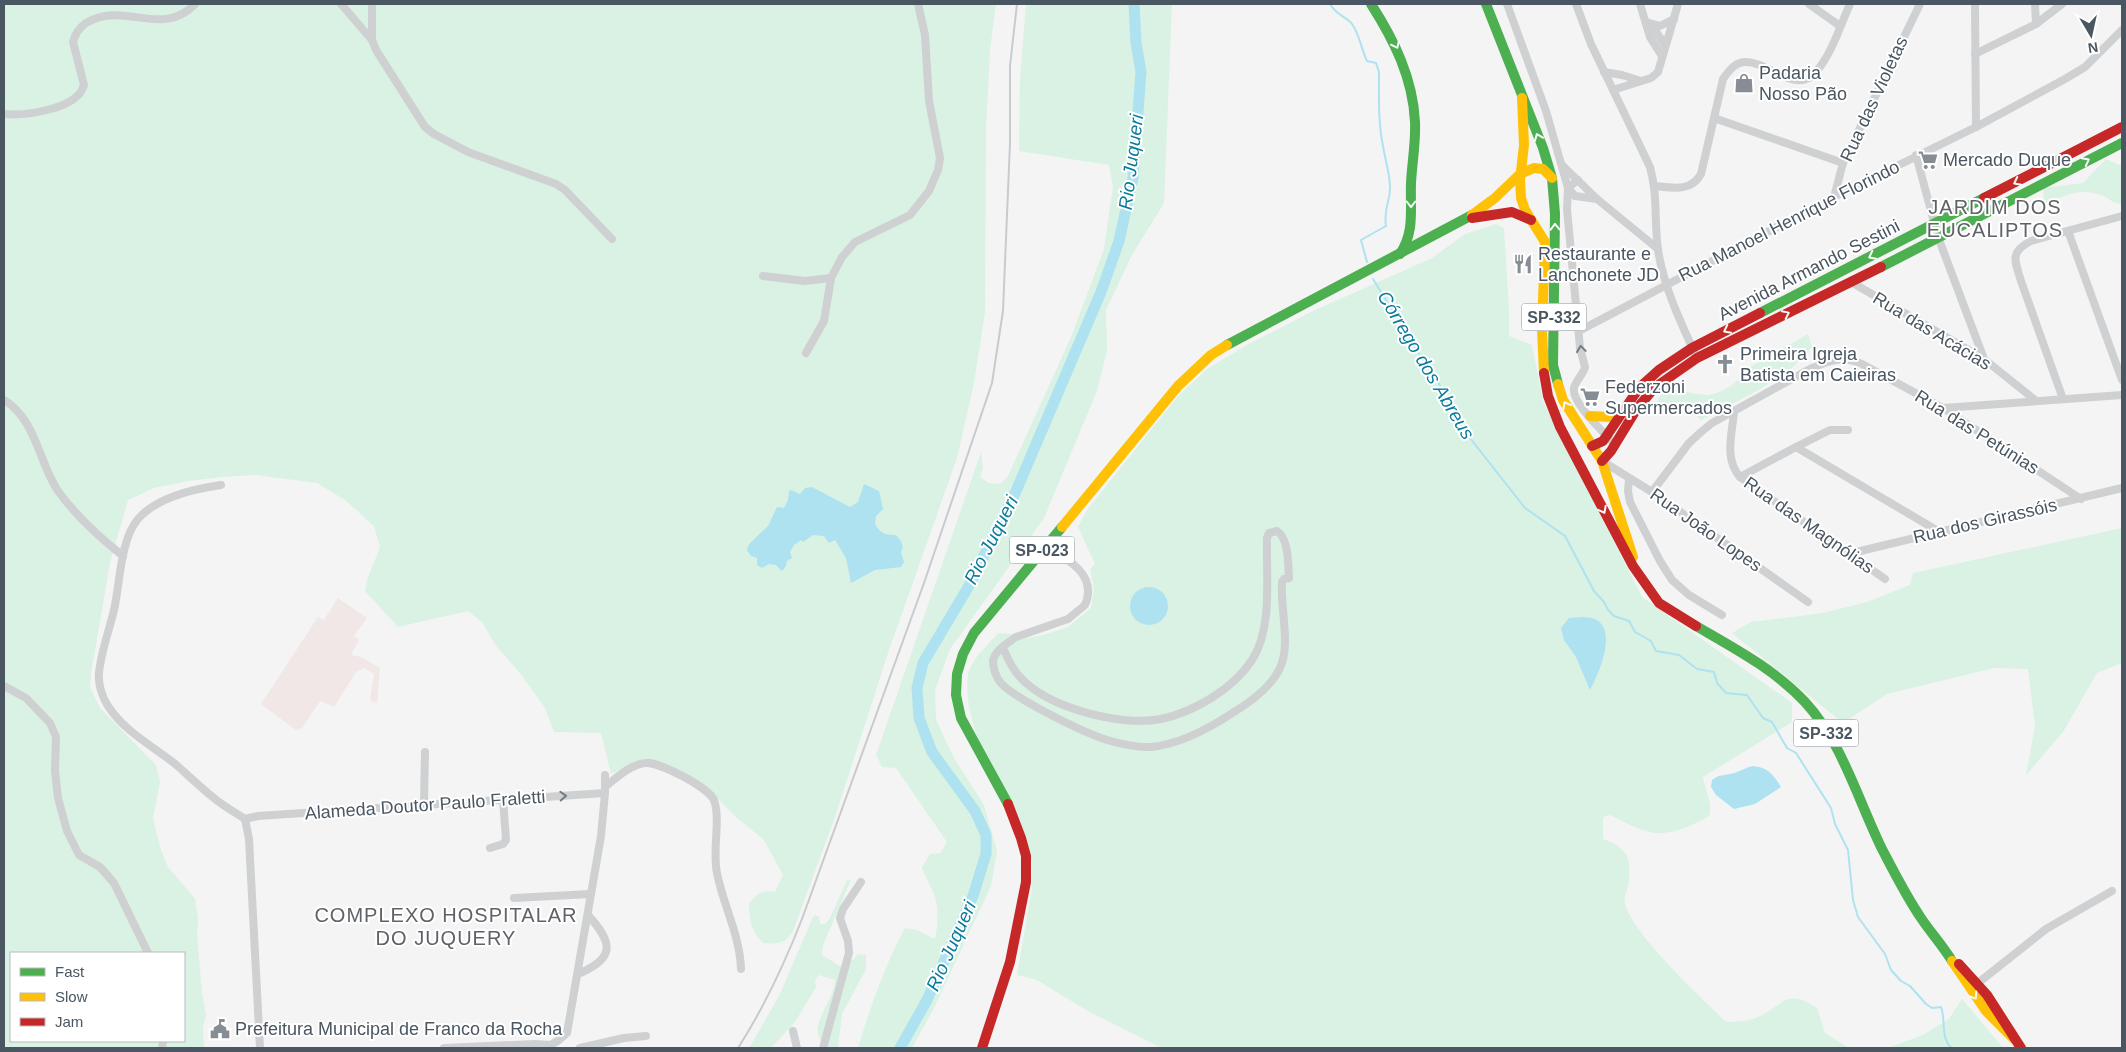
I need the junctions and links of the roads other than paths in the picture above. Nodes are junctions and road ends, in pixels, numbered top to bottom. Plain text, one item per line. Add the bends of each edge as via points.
1 (195, 4) edge
2 (341, 4) edge
3 (372, 4) edge
4 (918, 4) edge
5 (1370, 4) edge
6 (1486, 4) edge
7 (1507, 4) edge
8 (1576, 4) edge
9 (1640, 4) edge
10 (1678, 4) edge
11 (1811, 4) edge
12 (1850, 4) edge
13 (1920, 4) edge
14 (1975, 4) edge
15 (2036, 4) edge
16 (2062, 4) edge
17 (1674, 19) junction
18 (1649, 23) junction
19 (2036, 24) junction
20 (1840, 26) junction
21 (2122, 30) edge
22 (372, 40) junction
23 (1665, 45) junction
24 (1975, 54) junction
25 (1662, 56) junction
26 (1604, 72) junction
27 (1641, 81) junction
28 (1613, 90) junction
29 (1522, 98) junction
30 (4, 114) edge
31 (1714, 118) junction
32 (1976, 127) junction
33 (2122, 127) edge
34 (1524, 142) junction
35 (2122, 143) edge
36 (1916, 155) junction
37 (1560, 162) junction
38 (1843, 164) junction
39 (1520, 174) junction
40 (1552, 178) junction
41 (1578, 180) junction
42 (1586, 186) junction
43 (1655, 186) junction
44 (1568, 188) junction
45 (1578, 196) junction
46 (1834, 197) junction
47 (1496, 198) junction
48 (1598, 199) junction
49 (1567, 209) junction
50 (2122, 216) edge
51 (1468, 218) junction
52 (1534, 222) junction
53 (1934, 224) junction
54 (2068, 231) junction
55 (1938, 237) junction
56 (612, 239) dead end
57 (1658, 249) junction
58 (1400, 254) junction
59 (762, 276) dead end
60 (831, 278) junction
61 (1851, 282) junction
62 (1665, 286) junction
63 (1579, 331) junction
64 (806, 353) dead end
65 (1694, 353) junction
66 (1984, 359) junction
67 (2122, 380) edge
68 (2122, 395) edge
69 (2063, 399) junction
70 (4, 400) edge
71 (2035, 400) junction
72 (1943, 408) junction
73 (1623, 410) junction
74 (1734, 412) junction
75 (1590, 416) junction
76 (1848, 430) dead end
77 (1607, 435) junction
78 (1615, 445) junction
79 (1592, 446) junction
80 (1796, 447) junction
81 (1602, 461) junction
82 (1580, 467) junction
83 (1740, 477) junction
84 (1629, 478) junction
85 (221, 485) dead end
86 (2122, 488) edge
87 (1652, 492) junction
88 (2081, 499) junction
89 (1938, 531) junction
90 (1045, 546) junction
91 (1848, 554) junction
92 (123, 556) junction
93 (1636, 571) junction
94 (1885, 579) dead end
95 (1808, 602) dead end
96 (1722, 615) dead end
97 (1003, 648) junction
98 (4, 686) edge
99 (425, 752) dead end
100 (605, 775) dead end
101 (606, 790) junction
102 (503, 799) junction
103 (424, 805) junction
104 (246, 823) junction
105 (490, 848) dead end
106 (861, 882) dead end
107 (2112, 890) dead end
108 (591, 894) junction
109 (514, 898) dead end
110 (588, 915) junction
111 (148, 952) edge
112 (1948, 954) junction
113 (741, 969) dead end
114 (578, 974) junction
115 (1978, 983) junction
116 (793, 1031) dead end
117 (646, 1036) dead end
118 (2014, 1039) junction
119 (535, 1044) junction
120 (260, 1048) edge
121 (444, 1048) edge
122 (544, 1048) edge
123 (580, 1048) edge
124 (797, 1048) edge
125 (823, 1048) edge
126 (982, 1048) edge
127 (2021, 1048) edge

1 - 30 street via 179,15 165,19 113,10 94,16 74,35 84,85 78,97 62,106 24,114
2 - 22 street
3 - 22 street
4 - 60 street via 925,35 929,101 940,158 938,170 929,191 910,215 856,242 842,257
5 -> 58 main road via 1404,62 1414,96 1411,222 1408,243
6 - 29 main road, SP-332
7 - 37 street
8 - 26 street
9 - 18 street
10 - 17 street
11 - 20 street
12 - 20 street
13 - 38 street, Rua das Violetas
14 - 24 street
15 - 19 street
16 - 19 street
17 - 18 street via 1665,25
17 - 23 street
18 - 23 street
18 - 25 street via 1650,37
19 - 24 street
20 - 31 street via 1824,60 1809,78 1794,80 1751,63 1737,65 1723,79
21 - 32 street, Rua Manoel Henrique Florindo via 2085,67
22 - 56 street via 425,127 468,152 556,184
23 - 25 street
24 - 32 street
25 - 27 street via 1654,76
26 - 27 street
26 - 28 street
27 - 28 street
28 - 43 street via 1642,146
29 - 34 main road, SP-332
40 -> 29 main road, SP-332
31 - 38 street
31 - 43 street via 1697,182 1687,187
32 - 36 street, Rua Manoel Henrique Florindo
33 -> 53 main road, Avenida Armando Sestini
34 - 39 main road, SP-332
34 - 47 main road via 1512,176
55 -> 35 main road, Avenida Armando Sestini
36 - 46 street, Rua Manoel Henrique Florindo
36 - 53 street
37 - 41 street
37 - 44 street
38 - 46 street, Rua das Violetas
39 - 40 main road via 1539,168
39 - 47 main road, SP-023
39 - 52 main road, SP-332 via 1524,208
79 -> 40 main road, SP-332 via 1564,400 1553,365 1555,234
41 - 42 street
41 - 44 street
42 - 45 street
42 - 48 street
43 - 57 street
44 - 45 street
44 - 49 street
45 - 48 street
45 - 49 street
46 - 62 street, Rua Manoel Henrique Florindo
47 - 51 main road, SP-023
48 - 57 street
49 - 63 street
50 - 54 street
51 - 52 main road, SP-023 via 1512,212
51 - 58 main road, SP-023
52 - 82 main road, SP-332 via 1545,242 1542,350 1545,384
53 - 55 street
53 -> 65 main road, Avenida Armando Sestini
54 - 67 street
54 - 69 street via 2031,241 2016,255 2021,281
55 - 61 main road, Avenida Armando Sestini
55 - 66 street
57 - 62 street
58 - 90 main road, SP-023 via 1238,338 1205,360 1178,386
59 - 60 street via 804,281
60 - 64 street via 824,321
65 -> 61 main road, Avenida Armando Sestini
61 - 66 street, Rua das Acácias
62 - 63 street, Rua Manoel Henrique Florindo
62 - 65 street
75 -> 63 street via 1574,395 1585,367
65 - 73 main road, Avenida Armando Sestini via 1648,379
65 - 78 main road, Avenida Armando Sestini via 1654,388
66 - 71 street, Rua das Acácias
68 - 69 street
69 - 71 street
70 - 92 street via 29,428 43,464 58,490 77,514
71 - 72 street
72 - 74 street, Rua das Petúnias via 1862,364 1843,358 1824,362
72 - 88 street, Rua das Petúnias
73 - 75 main road via 1611,417
73 - 77 main road, Avenida Armando Sestini
74 - 83 street, Rua das Magnólias via 1730,459
74 - 87 street, Rua das Petúnias via 1712,423 1689,443
75 - 77 street
76 - 80 street via 1830,430
77 - 78 street
77 - 79 main road, Avenida Armando Sestini
78 - 81 main road, Avenida Armando Sestini
79 - 81 main road, SP-332
80 - 83 street
80 - 89 street
81 - 82 main road via 1596,472
81 - 84 street, Rua João Lopes
81 - 93 main road, SP-332 via 1630,543
82 -> 93 main road, SP-332
83 - 91 street, Rua das Magnólias
84 - 87 street, Rua João Lopes
84 - 96 street via 1630,502 1665,570 1680,588
85 - 92 street via 185,493 152,507 132,527
86 - 88 street, Rua dos Girassóis
87 - 95 street, Rua João Lopes
88 - 89 street, Rua dos Girassóis
89 - 91 street, Rua dos Girassóis
90 - 97 street via 1084,575 1089,587 1085,605 1068,618 1016,637
90 - 126 main road, SP-023 via 974,633 961,656 956,674 960,718 1013,819 1022,842 1027,874 1010,964
91 - 94 street, Rua das Magnólias
92 - 104 street via 99,674 102,693 119,720
93 - 112 main road, SP-332 via 1660,603 1774,674 1805,703 1847,772 1893,870 1920,917
97 - 97 street via 994,658 994,667 1007,689 1104,739 1150,747 1197,734 1252,700 1281,667 1284,652 1282,582 1289,578 1282,536 1273,531 1268,538 1266,613 1258,648 1242,672 1222,690 1191,709 1150,721 1107,718 1071,708 1037,692 1021,679
98 - 111 street via 26,698 50,722 56,737 58,798 68,831 79,855 100,868 114,883
99 - 103 street
100 - 101 street
102 -> 101 street, Alameda Doutor Paulo Fraletti
101 - 108 street
101 - 113 street via 636,765 647,762 684,778 710,795 715,808 716,871 739,945
102 - 103 street, Alameda Doutor Paulo Fraletti
102 - 105 street via 506,840
103 - 104 street, Alameda Doutor Paulo Fraletti via 251,816
104 - 120 street
106 - 125 street via 840,918 849,953
107 - 115 street via 2046,929
108 - 109 street
108 - 110 street
110 - 114 street
110 - 114 street via 602,933 607,949 598,964
112 - 115 main road, SP-332
112 -> 118 main road, SP-332 via 1982,1008
114 - 119 street via 567,1033 551,1045
115 - 118 main road, SP-332
116 - 124 street
117 - 123 street
118 - 127 main road, SP-332
119 - 121 street
119 - 122 street

